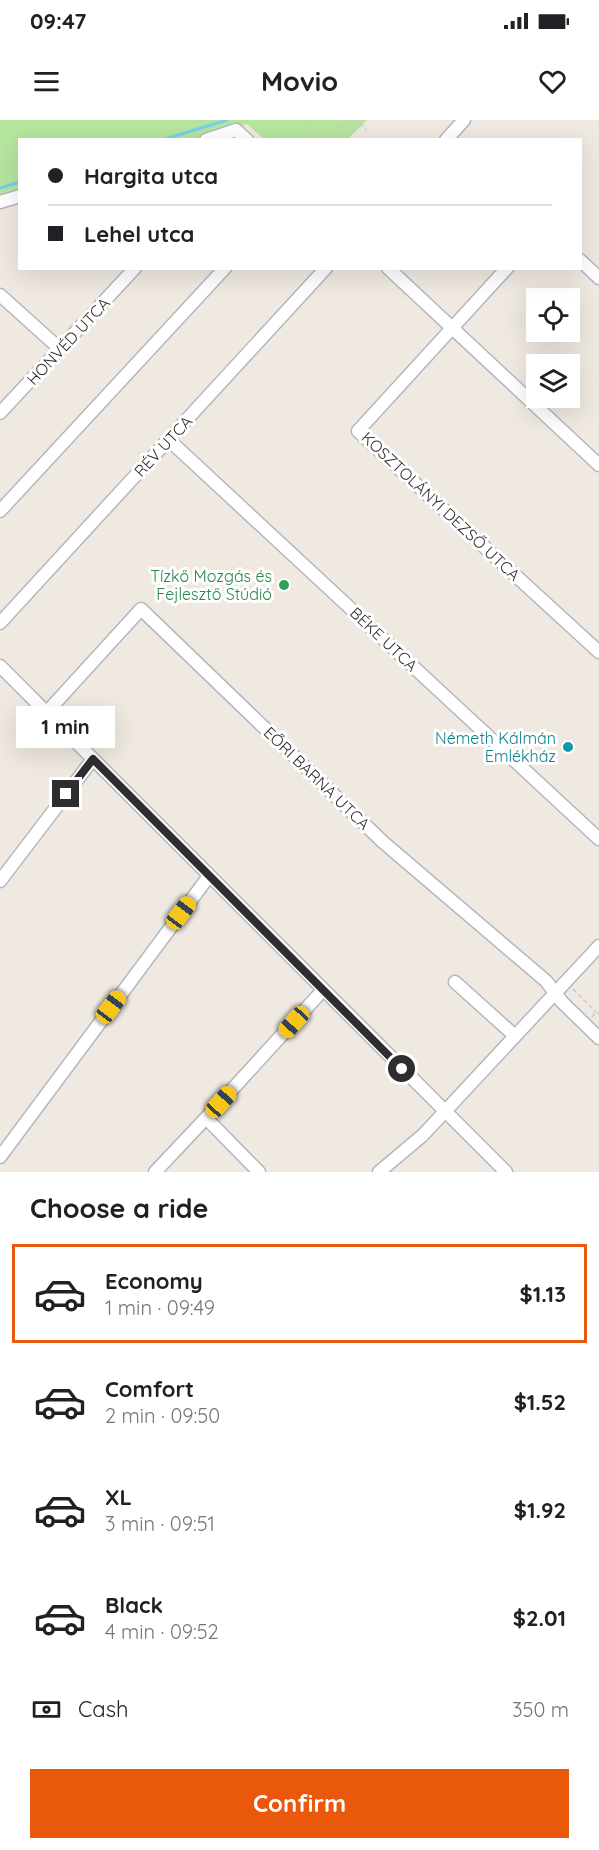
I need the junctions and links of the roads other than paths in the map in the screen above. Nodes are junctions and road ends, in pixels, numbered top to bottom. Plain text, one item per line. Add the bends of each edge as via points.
1 (464, 120) edge
2 (212, 138) edge
3 (245, 138) edge
4 (448, 138) edge
5 (18, 197) edge
6 (0, 202) edge
7 (582, 262) edge
8 (133, 270) edge
9 (223, 270) edge
10 (324, 270) edge
11 (390, 270) edge
12 (505, 270) edge
13 (599, 278) edge
14 (0, 295) edge
15 (453, 328) junction
16 (60, 349) junction
17 (0, 413) edge
18 (169, 440) junction
19 (599, 465) edge
20 (0, 511) edge
21 (0, 623) edge
22 (599, 652) edge
23 (0, 666) edge
24 (48, 712) junction
25 (93, 759) junction
26 (599, 839) edge
27 (209, 876) junction
28 (0, 881) edge
29 (599, 946) edge
30 (455, 982) dead end
31 (323, 990) junction
32 (556, 993) junction
33 (516, 1036) junction
34 (599, 1038) edge
35 (446, 1112) junction
36 (206, 1118) junction
37 (0, 1157) edge
38 (155, 1172) edge
39 (259, 1172) edge
40 (379, 1172) edge
41 (506, 1172) edge

1 - 4 street
2 - 3 street via 236,130
5 - 6 street
7 - 13 street
8 - 16 street, HONVÉD UTCA
9 - 20 street
10 - 18 street, RÉV UTCA
11 - 15 street
12 - 15 street
14 - 16 street
15 - 19 street
15 - 22 street, KOSZTOLÁNYI DEZSŐ UTCA via 358,431
16 - 17 street, HONVÉD UTCA
18 - 21 street, RÉV UTCA
18 - 26 street, BÉKE UTCA
23 - 24 street
24 - 25 street
24 - 32 street, EŐRI BARNA UTCA via 141,609 383,842
25 - 27 street
25 - 28 street
27 - 31 street
27 - 37 street
29 - 32 street
30 - 33 street
31 - 35 street
31 - 36 street
32 - 33 street
32 - 34 street, EŐRI BARNA UTCA
33 - 35 street
35 - 40 street
35 - 41 street
36 - 38 street
36 - 39 street

